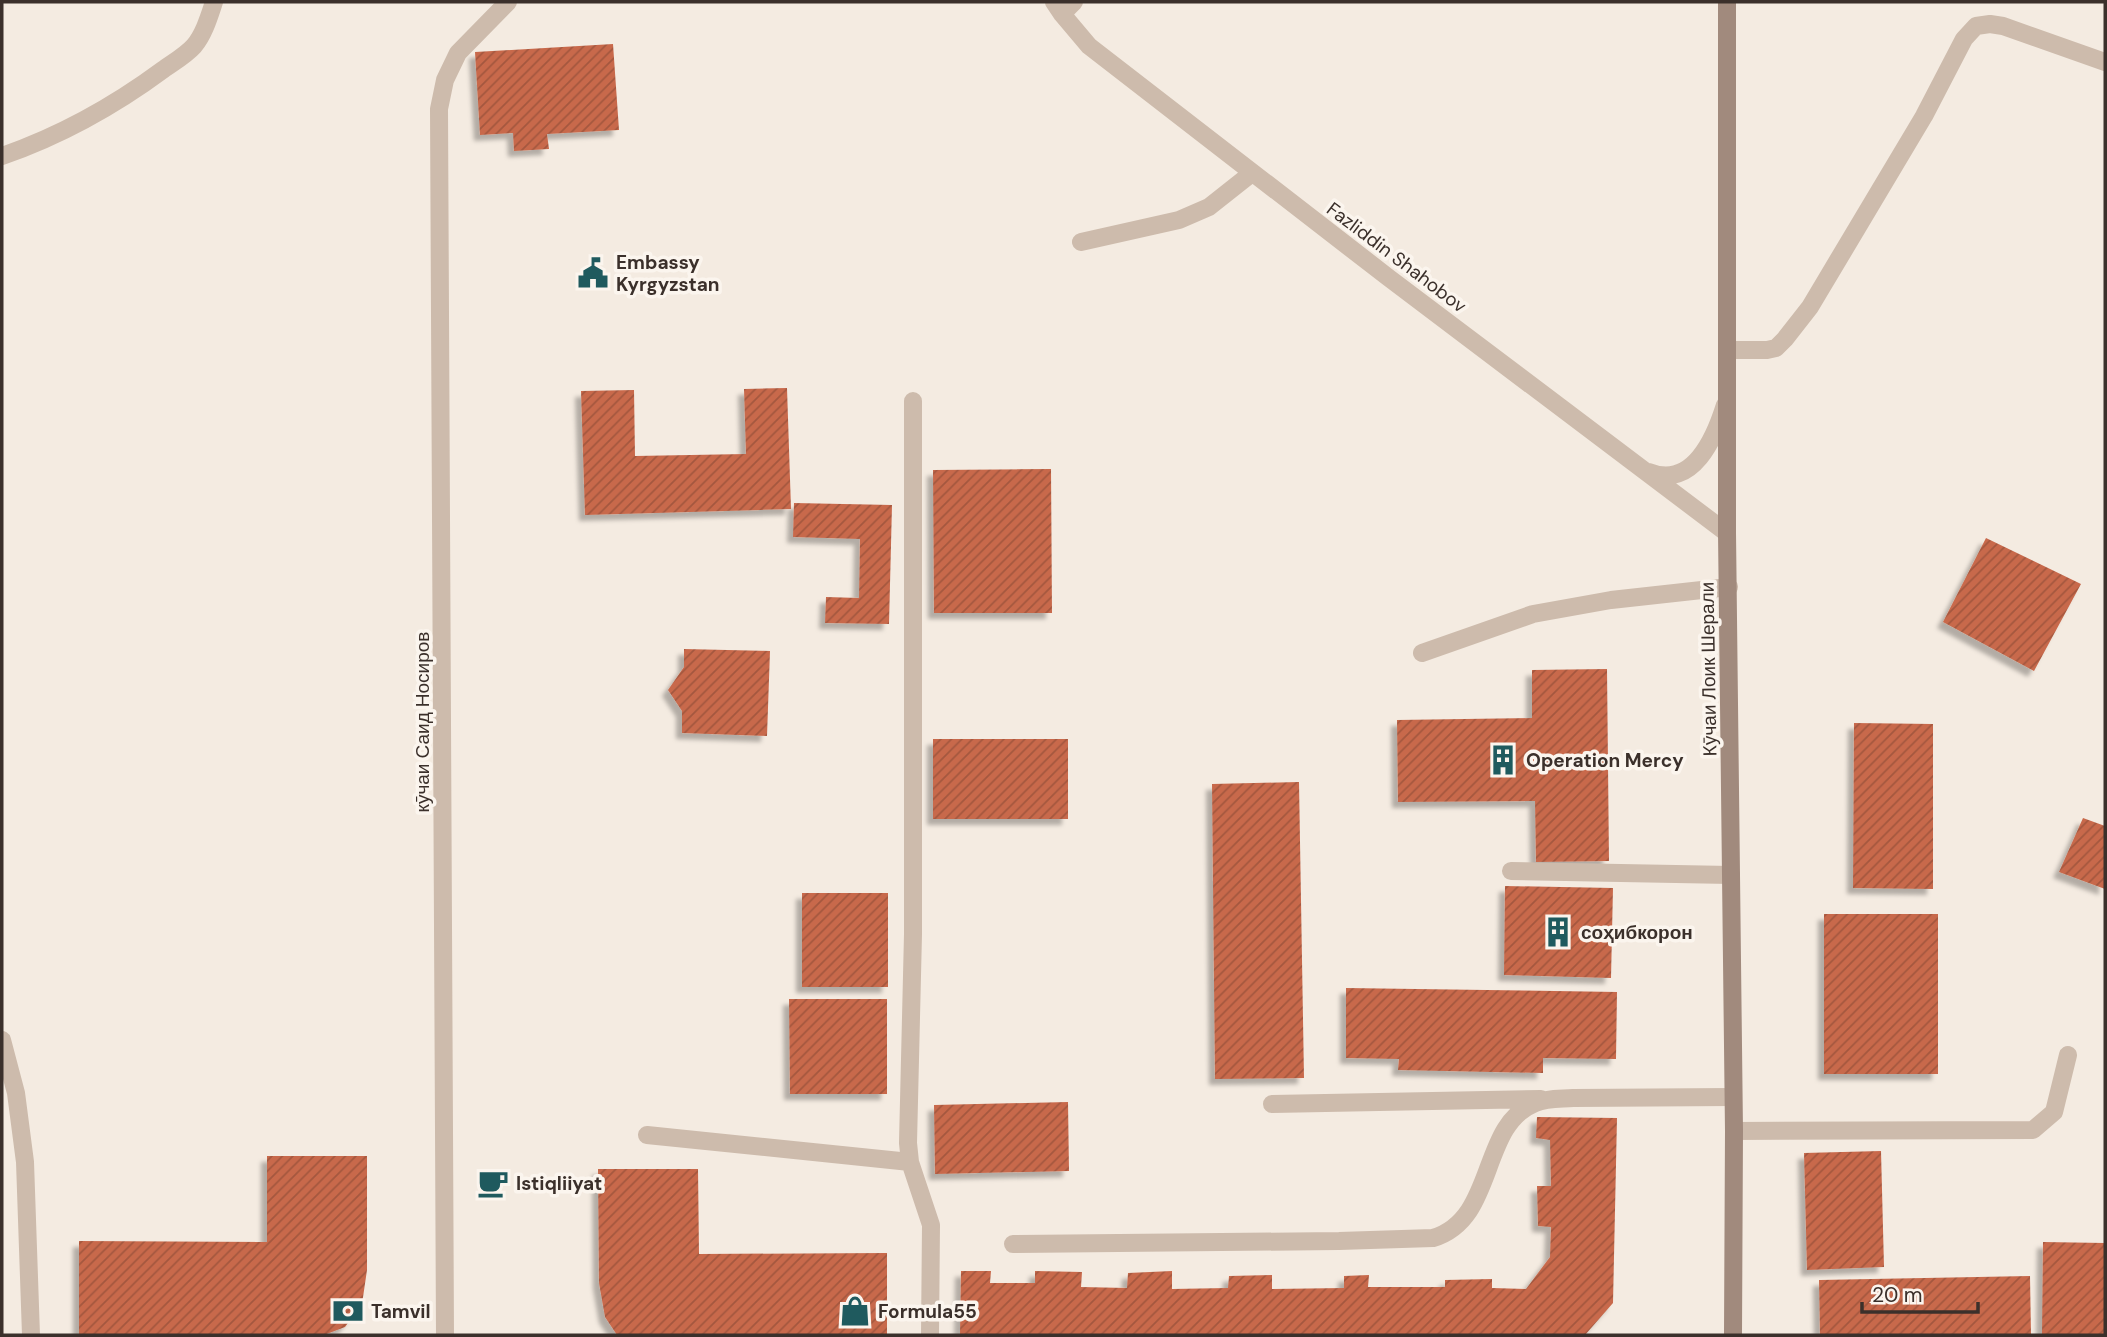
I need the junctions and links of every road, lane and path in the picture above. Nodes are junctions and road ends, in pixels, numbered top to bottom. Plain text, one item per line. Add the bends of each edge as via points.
1 (214, 2) edge
2 (508, 2) edge
3 (1727, 2) edge
4 (1063, 6) edge
5 (2105, 62) edge
6 (2, 156) edge
7 (1252, 173) junction
8 (1081, 242) dead end
9 (1727, 350) junction
10 (1727, 399) junction
11 (913, 401) dead end
12 (1643, 469) junction
13 (1727, 533) junction
14 (1728, 587) junction
15 (1422, 653) dead end
16 (1511, 871) dead end
17 (1731, 876) junction
18 (2, 1040) edge
19 (2068, 1055) dead end
20 (1732, 1097) junction
21 (1548, 1099) junction
22 (1272, 1104) dead end
23 (1734, 1131) junction
24 (647, 1135) dead end
25 (910, 1162) junction
26 (1013, 1244) dead end
27 (31, 1335) edge
28 (445, 1335) edge
29 (930, 1335) edge
30 (1733, 1335) edge

1 - 6 street via 191,49 146,82 67,129
2 - 28 street, кӯчаи Саид Носиров via 458,53 439,108
3 - 9 main road, Кӯчаи Лоик Шерали
4 - 7 street, Fazliddin Shahobov via 1089,46
5 - 9 street via 2003,26 1976,26 1964,39 1924,116 1810,307 1776,348
7 - 8 street via 1209,207 1180,220
7 - 12 street, Fazliddin Shahobov
9 - 10 main road, Кӯчаи Лоик Шерали
10 - 12 street via 1714,438 1695,463 1659,476
10 - 13 main road, Кӯчаи Лоик Шерали
11 - 25 street
12 - 13 street, Fazliddin Shahobov
13 - 14 main road, Кӯчаи Лоик Шерали
14 - 15 street via 1533,614
14 - 17 main road, Кӯчаи Лоик Шерали
16 - 17 street
17 - 20 main road, Кӯчаи Лоик Шерали
18 - 27 street via 16,1093 25,1162
19 - 23 street via 2054,1112 2033,1130
20 - 21 street
20 - 23 main road, Кӯчаи Лоик Шерали
21 - 22 street
21 - 26 street via 1532,1104 1503,1132 1477,1198 1460,1223 1433,1238
23 - 30 main road, Кӯчаи Лоик Шерали
24 - 25 street
25 - 29 street via 931,1225

